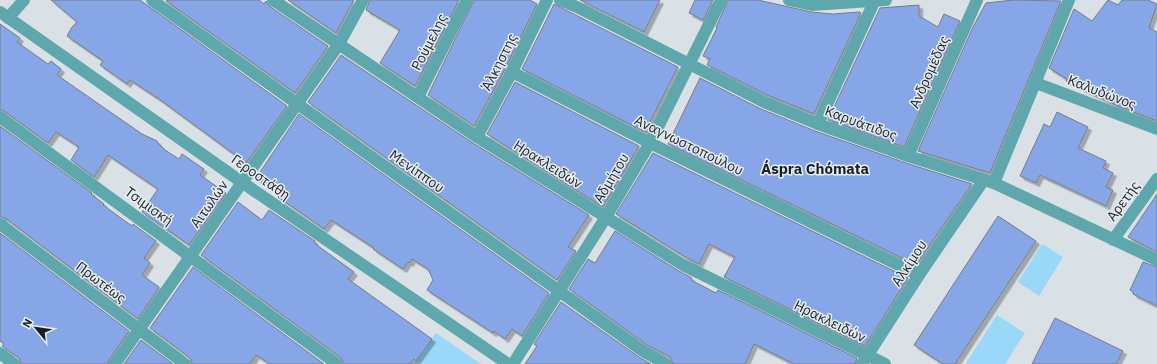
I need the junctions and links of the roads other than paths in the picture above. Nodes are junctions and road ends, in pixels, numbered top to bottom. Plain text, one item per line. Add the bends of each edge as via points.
1 (24, 0) edge
2 (152, 0) edge
3 (273, 0) edge
4 (364, 0) edge
5 (467, 0) edge
6 (546, 0) edge
7 (560, 0) edge
8 (721, 0) edge
9 (789, 0) edge
10 (878, 0) edge
11 (977, 0) edge
12 (1069, 0) edge
13 (4, 15) edge
14 (339, 44) junction
15 (690, 64) junction
16 (512, 72) junction
17 (1036, 83) junction
18 (418, 97) junction
19 (297, 104) junction
20 (0, 117) edge
21 (818, 124) junction
22 (1157, 129) edge
23 (476, 137) junction
24 (650, 143) junction
25 (908, 156) junction
26 (1157, 180) edge
27 (988, 182) junction
28 (243, 183) junction
29 (1153, 192) edge
30 (606, 217) junction
31 (0, 224) edge
32 (1113, 240) junction
33 (191, 256) junction
34 (1157, 260) edge
35 (919, 275) junction
36 (559, 291) junction
37 (140, 330) junction
38 (0, 353) edge
39 (865, 360) edge
40 (14, 364) edge
41 (115, 364) edge
42 (185, 364) edge
43 (337, 364) edge
44 (508, 364) edge
45 (513, 364) edge
46 (666, 364) edge
47 (885, 364) edge

1 - 13 street
2 - 19 street, Μενίππου
3 - 14 street, Ηρακλειδών
4 - 14 street, Αιτωλών
5 - 18 street, Ρούμελης
6 - 16 street, Άλκηστης
7 - 15 street, Καρυάτιδος
8 - 15 street, Αδμήτου
9 - 10 street via 812,5
10 - 21 street
11 - 25 street, Ανδρομέδας
12 - 17 street, Αλκίμου
13 - 28 street, Γεροστάθη
14 - 18 street, Ηρακλειδών
14 - 19 street, Αιτωλών
15 - 21 street, Καρυάτιδος via 764,102
15 - 24 street, Αδμήτου
16 - 23 street, Άλκηστης
16 - 24 street, Αναγνωστοπούλου
17 - 22 street, Καλυδώνος
17 - 27 street, Αλκίμου
18 - 23 street, Ηρακλειδών
19 - 28 street, Αιτωλών
19 - 36 street, Μενίππου
20 - 33 street, Τσιμισκή
21 - 25 street, Καρυάτιδος
23 - 30 street, Ηρακλειδών
24 - 30 street, Αδμήτου
24 - 35 street, Αναγνωστοπούλου
25 - 27 street, Καρυάτιδος
26 - 29 street, Αρετής
27 - 32 street, Καρυάτιδος
27 - 35 street, Αλκίμου
28 - 33 street, Αιτωλών
28 - 44 street, Γεροστάθη
29 - 32 street, Αρετής
30 - 36 street, Αδμήτου
30 - 39 street, Ηρακλειδών via 683,265
31 - 37 street, Πρωτέως
32 - 34 street, Καρυάτιδος
33 - 37 street, Αιτωλών
33 - 43 street, Τσιμισκή
35 - 39 street, Αλκίμου
36 - 45 street, Αδμήτου
36 - 46 street, Μενίππου via 643,351
37 - 41 street, Αιτωλών
37 - 42 street, Πρωτέως
38 - 40 street
39 - 47 street, Ηρακλειδών

